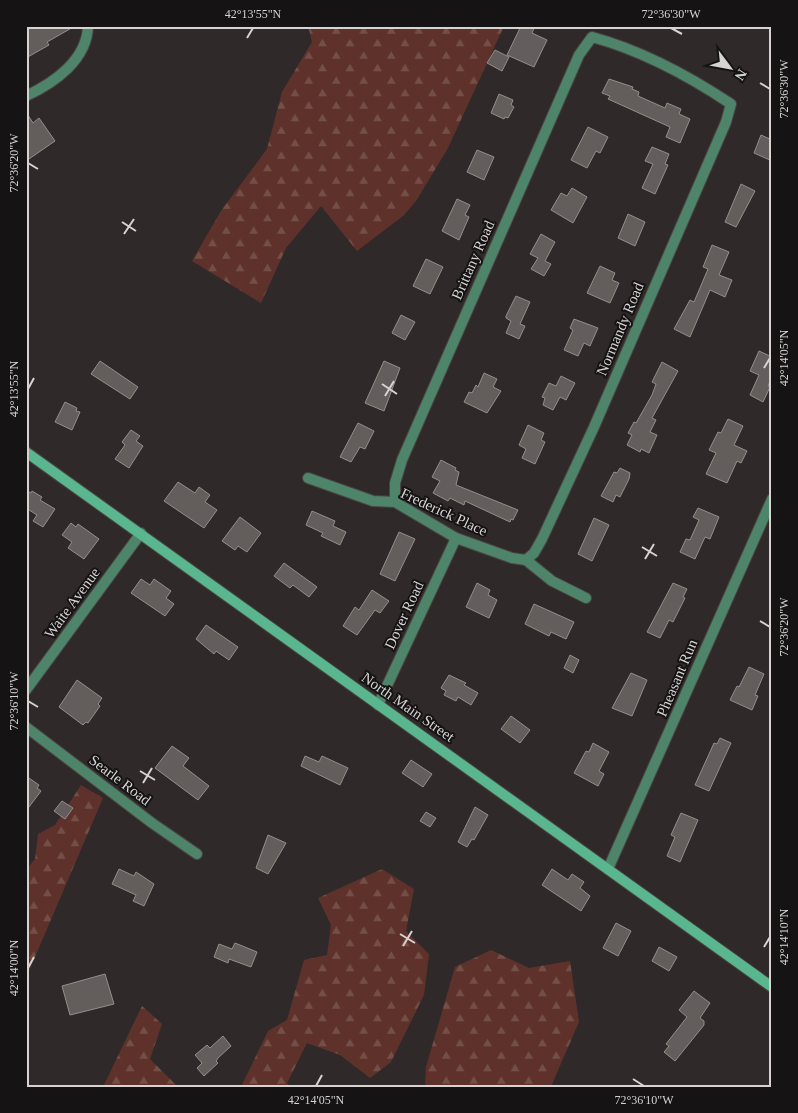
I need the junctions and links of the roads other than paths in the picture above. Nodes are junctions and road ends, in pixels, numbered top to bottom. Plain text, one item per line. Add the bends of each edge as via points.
1 (88, 26) edge
2 (26, 96) edge
3 (731, 104) joint
4 (26, 452) edge
5 (308, 478) dead end
6 (772, 498) edge
7 (394, 502) junction
8 (141, 532) junction
9 (456, 538) junction
10 (526, 560) junction
11 (586, 598) dead end
12 (26, 690) edge
13 (378, 705) junction
14 (26, 727) edge
15 (197, 854) dead end
16 (608, 868) junction
17 (772, 987) edge

1 - 2 street via 88,41 67,70 48,86
3 - 7 street, Brittany Road via 626,47 594,37 587,42 566,82 402,460
3 - 10 street, Normandy Road via 594,427 542,539
4 - 8 street, North Main Street
5 - 7 street, Frederick Place via 373,501
6 - 16 street, Pheasant Run
7 - 9 street, Frederick Place
8 - 12 street, Waite Avenue
8 - 13 street, North Main Street
9 - 10 street, Frederick Place
9 - 13 street, Dover Road
10 - 11 street, Frederick Place via 552,582
13 - 16 street, North Main Street
14 - 15 street, Searle Road
16 - 17 street, North Main Street

